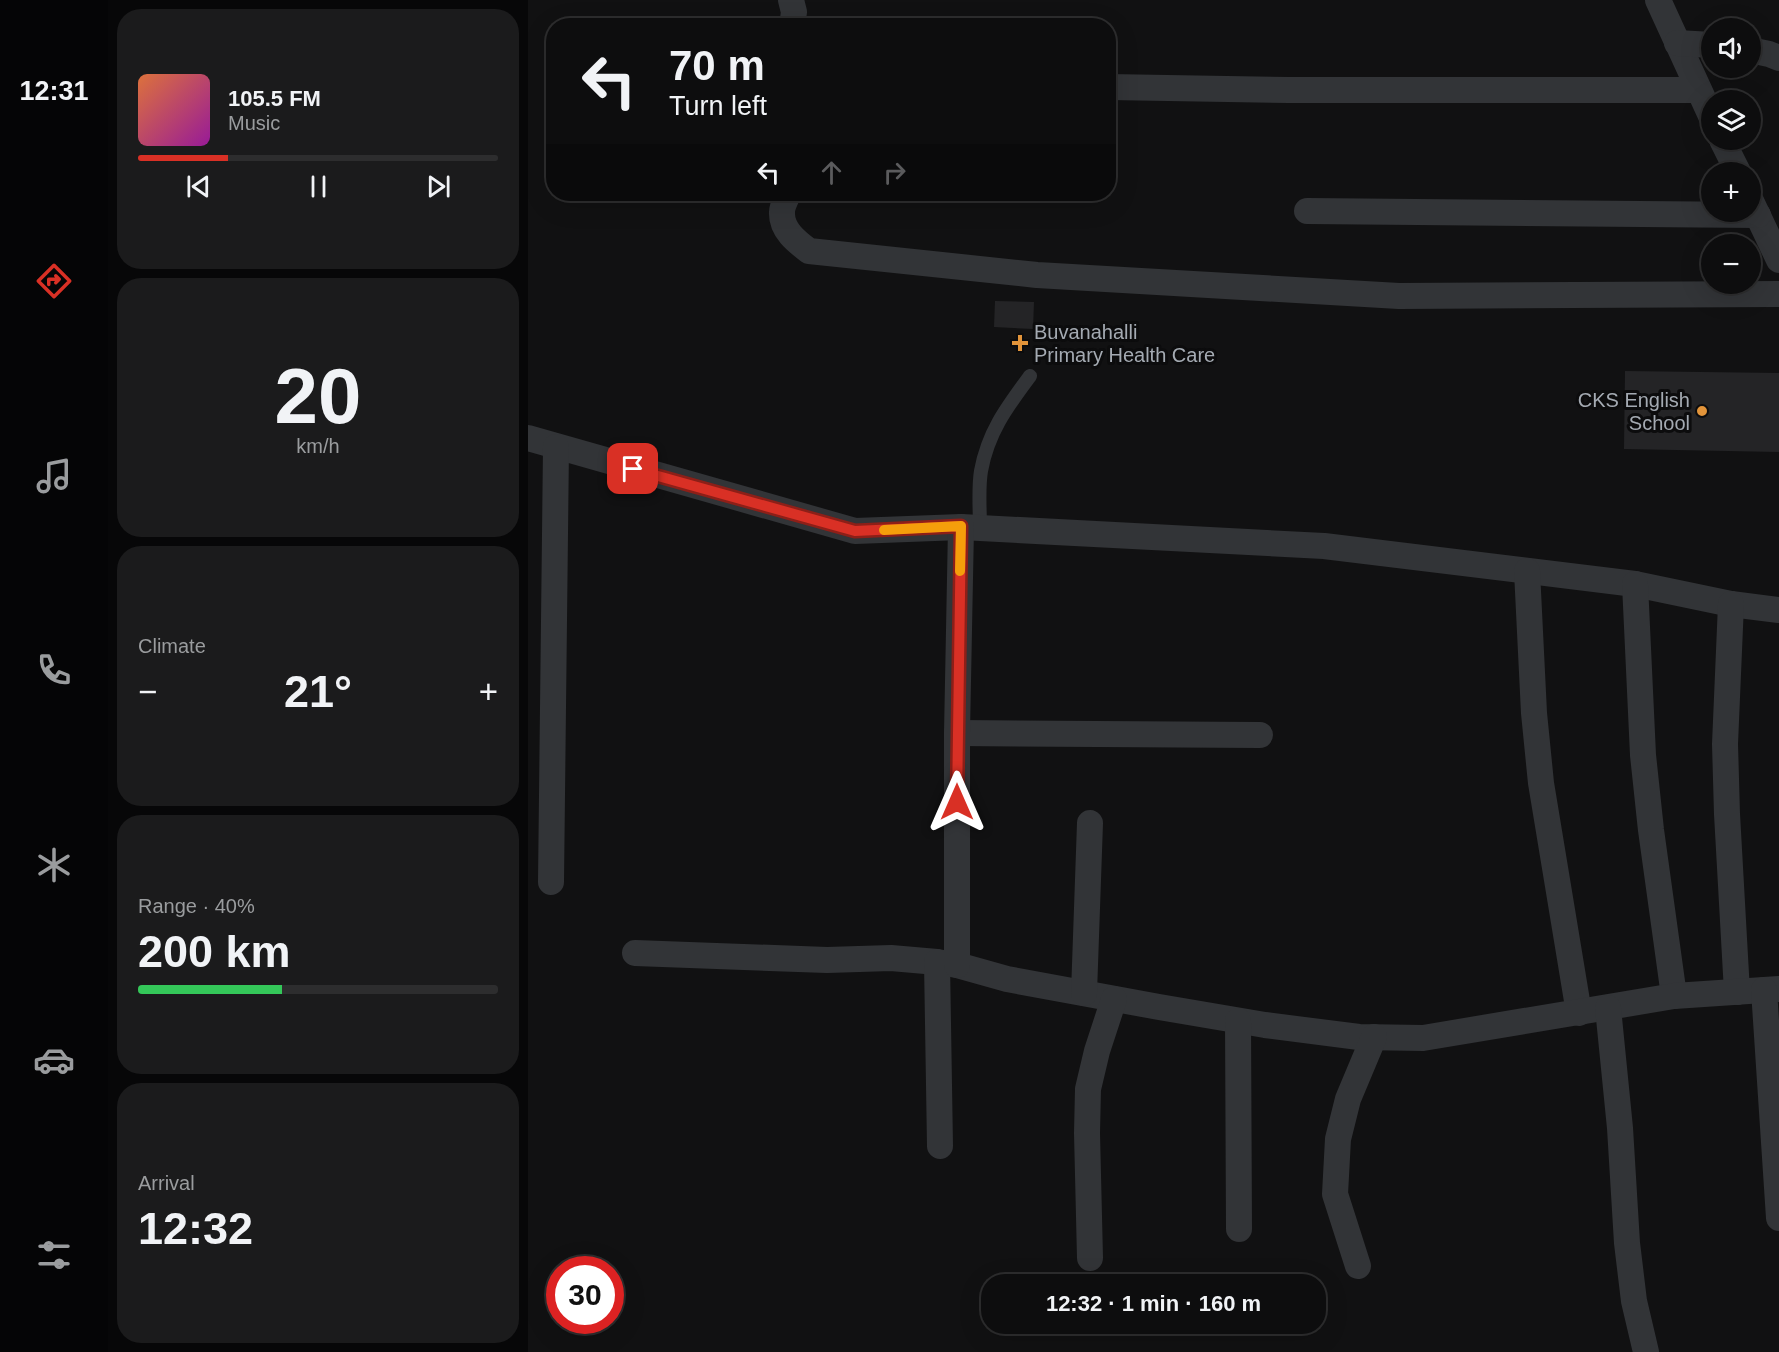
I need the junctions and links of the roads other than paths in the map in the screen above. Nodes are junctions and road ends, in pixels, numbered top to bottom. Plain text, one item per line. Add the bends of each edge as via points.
1 (791, 0) edge
2 (1658, 0) edge
3 (793, 18) edge
4 (1677, 43) junction
5 (1701, 44) edge
6 (1761, 52) edge
7 (1779, 58) edge
8 (1116, 87) edge
9 (1698, 90) junction
10 (1701, 96) edge
11 (786, 201) edge
12 (1701, 207) edge
13 (1307, 211) dead end
14 (1761, 222) edge
15 (1779, 260) edge
16 (1779, 294) edge
17 (1030, 376) dead end
18 (528, 438) edge
19 (556, 447) junction
20 (971, 527) junction
21 (1527, 571) junction
22 (1635, 584) junction
23 (1731, 604) junction
24 (1779, 610) edge
25 (957, 732) junction
26 (1260, 735) dead end
27 (1090, 824) dead end
28 (551, 882) dead end
29 (635, 953) dead end
30 (947, 964) junction
31 (1772, 990) edge
32 (1737, 992) junction
33 (1084, 993) junction
34 (1674, 996) junction
35 (1114, 999) junction
36 (1608, 1008) junction
37 (1579, 1013) junction
38 (1238, 1021) junction
39 (1374, 1037) junction
40 (940, 1146) dead end
41 (1779, 1218) edge
42 (1239, 1229) dead end
43 (1090, 1258) dead end
44 (1358, 1266) dead end
45 (1646, 1352) edge

1 - 3 street
2 - 4 street
4 - 5 street
4 - 9 street
6 - 7 street
8 - 9 street
9 - 10 street
11 - 16 street via 782,213 786,229 809,251 1025,273 1399,296
12 - 13 street
14 - 15 street
17 - 20 lane via 1002,414 988,444
18 - 19 street
19 - 20 street via 855,531
19 - 28 street
20 - 21 street via 1324,546
20 - 25 street
21 - 22 street
21 - 37 street via 1534,713 1542,783
22 - 23 street
22 - 34 street via 1642,755
23 - 24 street
23 - 32 street via 1725,756
25 - 26 street
25 - 30 street
27 - 33 street
29 - 30 street via 827,960 891,958
30 - 33 street
30 - 40 street
31 - 32 street
31 - 41 street
32 - 34 street
33 - 35 street
34 - 36 street
35 - 38 street
35 - 43 street via 1088,1089
36 - 37 street
36 - 45 street via 1627,1243 1634,1301
37 - 39 street via 1423,1038
38 - 39 street
38 - 42 street
39 - 44 street via 1348,1099 1338,1140 1335,1194

